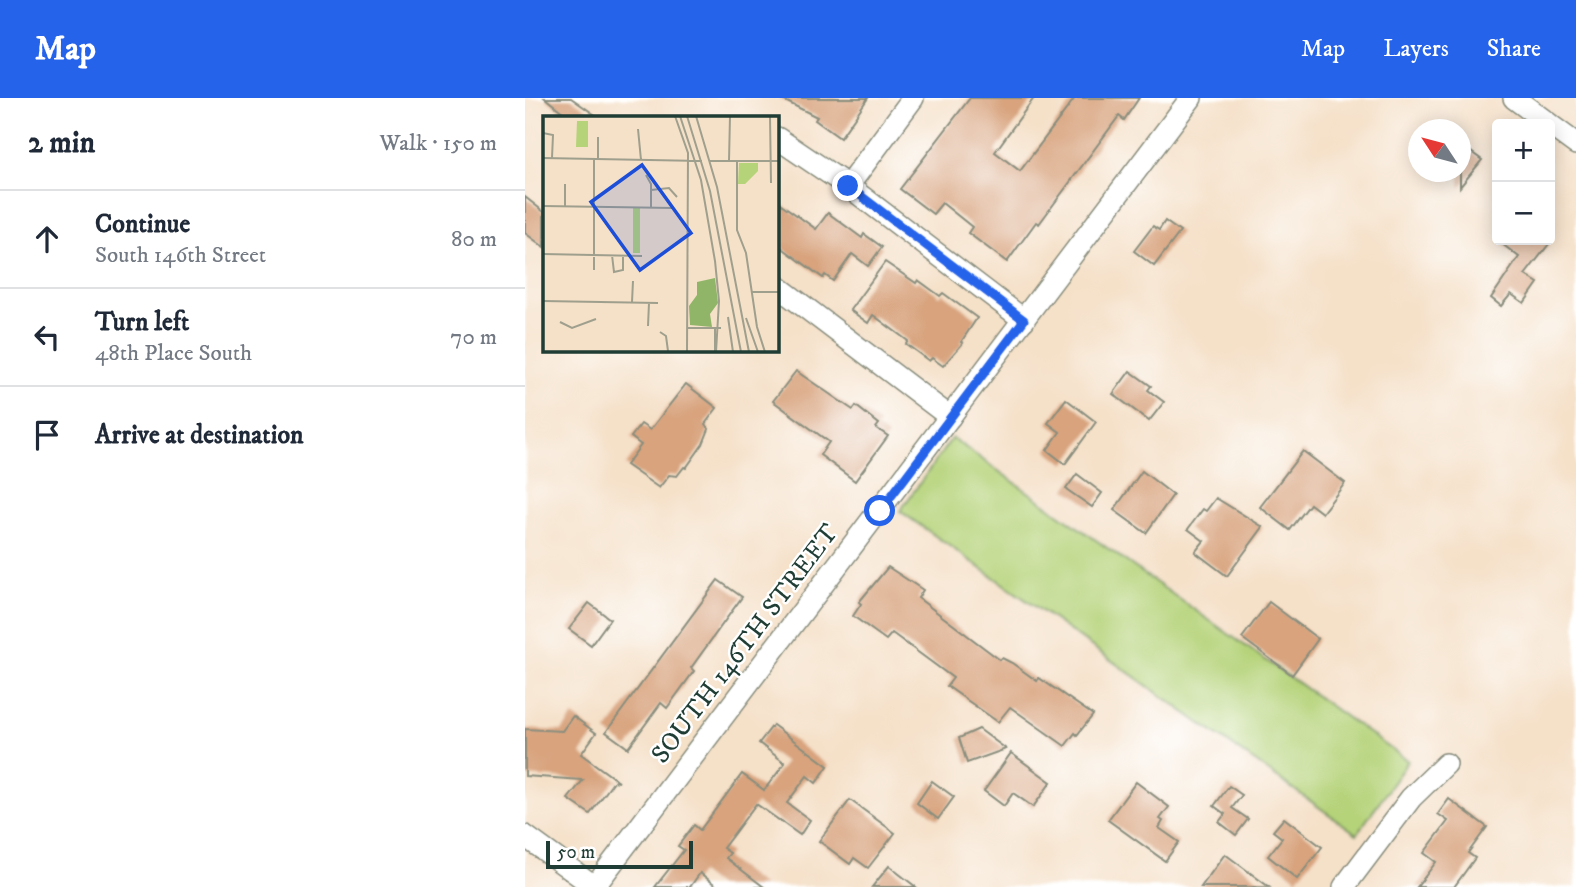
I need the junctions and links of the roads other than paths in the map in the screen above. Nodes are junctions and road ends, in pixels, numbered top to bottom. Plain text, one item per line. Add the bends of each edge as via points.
1 (913, 98) edge
2 (1191, 98) edge
3 (1514, 98) edge
4 (1541, 119) edge
5 (1555, 129) edge
6 (779, 139) edge
7 (1576, 144) edge
8 (848, 186) junction
9 (779, 288) edge
10 (1024, 320) junction
11 (950, 417) junction
12 (1446, 764) dead end
13 (525, 836) edge
14 (595, 887) edge
15 (1344, 887) edge

1 - 8 street
2 - 10 street, SOUTH 146TH STREET
3 - 4 street
5 - 7 street
6 - 8 street
8 - 10 street
9 - 11 street
10 - 11 street, SOUTH 146TH STREET
11 - 14 street, SOUTH 146TH STREET
12 - 15 street via 1412,798
13 - 14 street

